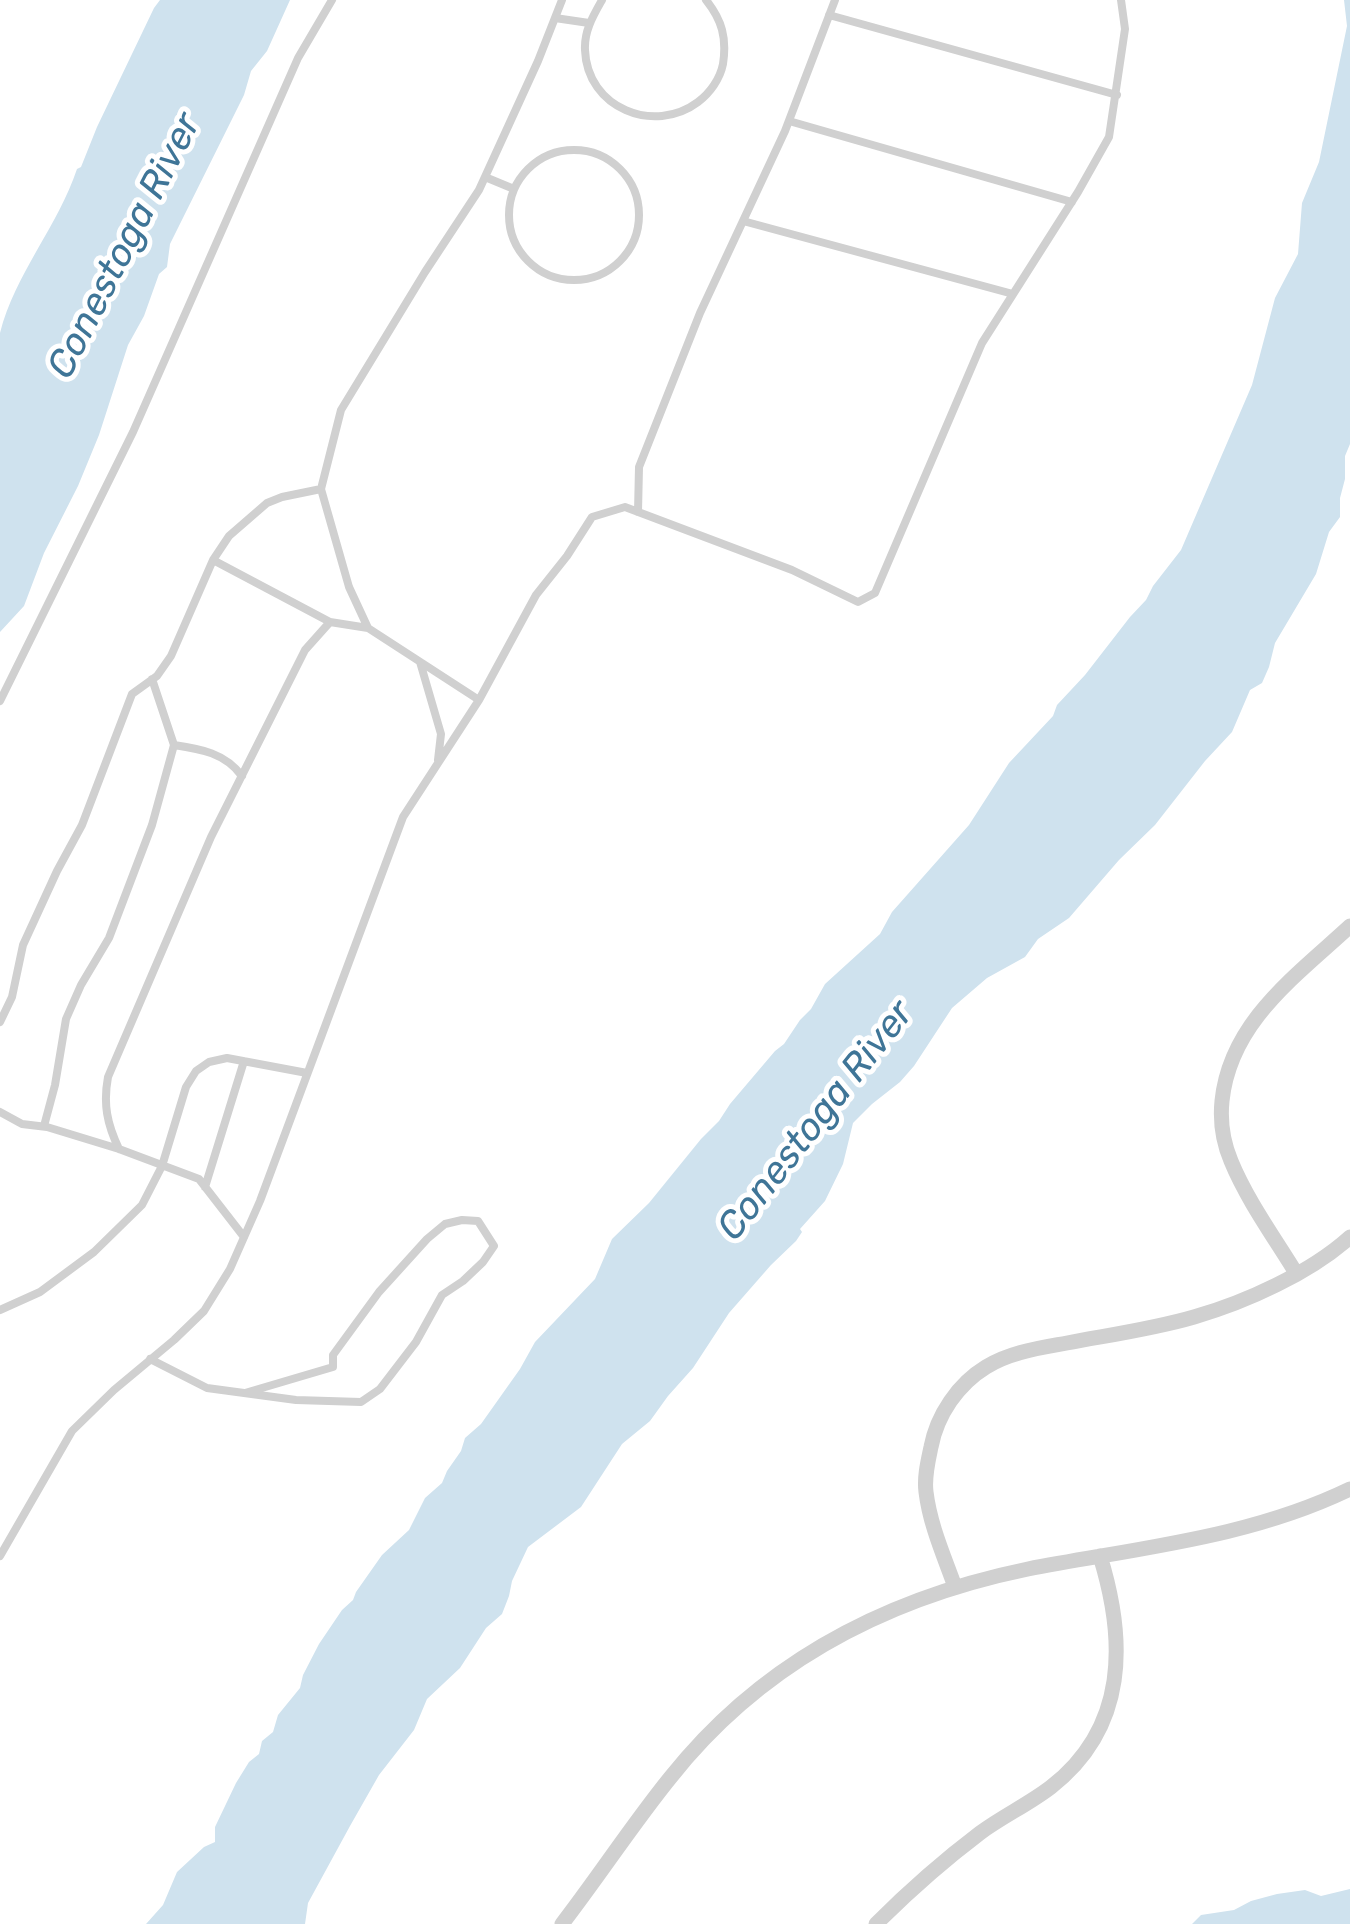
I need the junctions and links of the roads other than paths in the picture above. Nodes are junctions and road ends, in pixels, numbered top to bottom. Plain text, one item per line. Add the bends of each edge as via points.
1 (332, 0) edge
2 (562, 0) edge
3 (602, 0) edge
4 (706, 0) edge
5 (835, 0) edge
6 (1121, 0) edge
7 (829, 15) junction
8 (555, 18) junction
9 (588, 23) junction
10 (1117, 95) junction
11 (788, 121) junction
12 (485, 177) junction
13 (514, 190) junction
14 (1072, 202) junction
15 (743, 221) junction
16 (1013, 294) junction
17 (321, 489) junction
18 (638, 512) junction
19 (213, 560) junction
20 (330, 622) junction
21 (368, 628) junction
22 (420, 662) junction
23 (152, 679) junction
24 (479, 700) junction
25 (0, 701) edge
26 (174, 745) junction
27 (437, 765) junction
28 (242, 776) junction
29 (1350, 926) edge
30 (0, 1022) edge
31 (244, 1061) junction
32 (307, 1073) junction
33 (0, 1112) edge
34 (44, 1126) junction
35 (119, 1148) junction
36 (162, 1166) junction
37 (204, 1187) junction
38 (1350, 1236) edge
39 (244, 1237) junction
40 (1296, 1273) junction
41 (0, 1310) edge
42 (150, 1359) junction
43 (244, 1393) junction
44 (1350, 1489) edge
45 (0, 1556) edge
46 (1100, 1556) junction
47 (955, 1588) junction
48 (562, 1924) edge
49 (876, 1924) edge

1 - 25 lane via 298,58 134,432
2 - 8 lane
3 - 9 lane
4 - 9 lane via 726,44 722,71 686,111 659,118 632,114 608,100 585,51
5 - 7 lane
6 - 10 lane via 1125,29
7 - 10 lane
7 - 11 lane
8 - 9 lane
8 - 12 lane
10 - 14 lane via 1109,137
11 - 14 lane
11 - 15 lane
12 - 13 lane
12 - 17 lane via 341,410
13 - 13 lane via 508,214 514,240 548,276 599,276 635,242 635,191 600,155 550,154 528,168
14 - 16 lane
15 - 16 lane
15 - 18 lane via 639,466
16 - 18 lane via 982,343 876,594 858,602
17 - 19 lane via 267,503
17 - 21 lane
18 - 24 lane via 626,507 592,516 536,594
19 - 20 lane
19 - 23 lane via 172,656
20 - 21 lane
20 - 28 lane via 305,650
21 - 22 lane
22 - 24 lane
22 - 27 lane via 441,734
23 - 26 lane
23 - 30 lane via 132,694 82,825 23,946
24 - 27 lane
26 - 28 lane via 227,759
26 - 34 lane via 109,938 66,1019
27 - 32 lane via 402,818
28 - 35 lane via 108,1077 104,1101
29 - 40 street via 1258,1014 1244,1032 1223,1089 1229,1156
31 - 32 lane
31 - 36 lane via 227,1058 196,1071
31 - 37 lane
32 - 39 lane
33 - 34 lane
34 - 35 lane
35 - 36 lane
36 - 37 lane
36 - 41 lane via 142,1206 94,1252 40,1292
37 - 39 lane
38 - 40 street
39 - 42 lane via 204,1311
40 - 47 street via 1191,1318 1016,1354 966,1384 938,1421 926,1480
42 - 43 lane via 206,1388
42 - 45 lane via 72,1431
43 - 43 lane via 360,1402 380,1389 442,1295 494,1246 478,1221 445,1224 405,1262 333,1355 333,1368
44 - 46 street via 1253,1526
46 - 47 street
46 - 49 street via 1114,1607 1117,1674 1090,1744 1052,1786 984,1830
47 - 48 street via 858,1625 750,1694 669,1778

